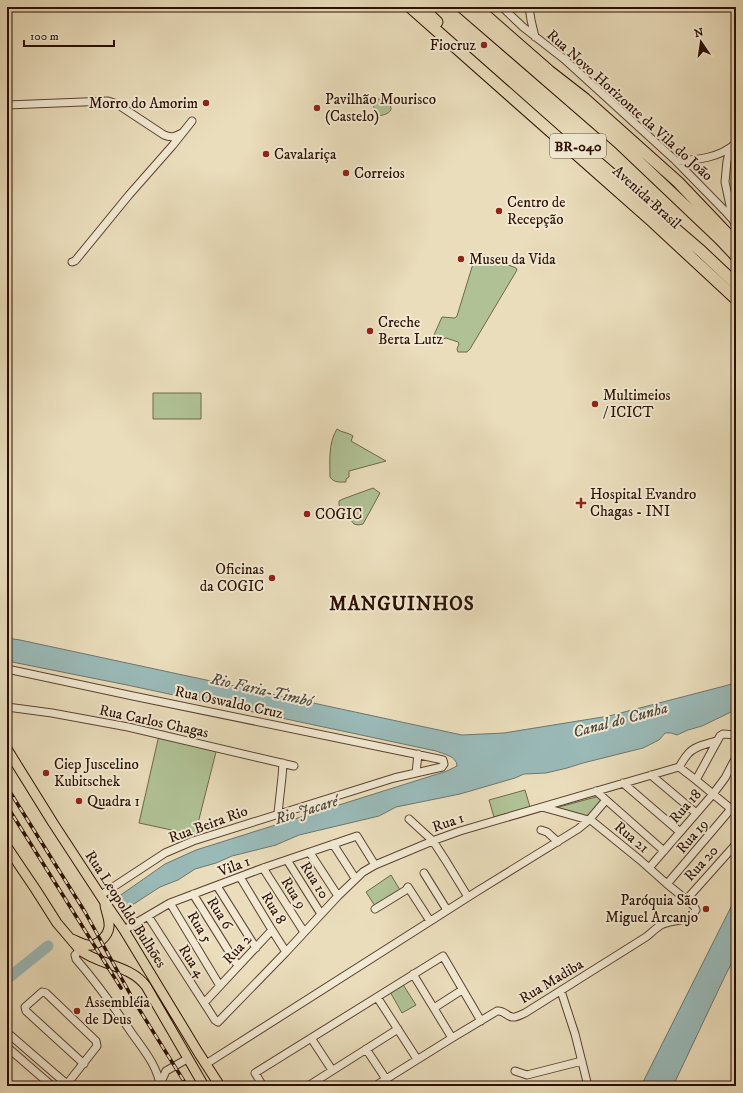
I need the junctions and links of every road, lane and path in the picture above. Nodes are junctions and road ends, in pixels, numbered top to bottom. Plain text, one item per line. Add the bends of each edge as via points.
1 (410, 7) edge
2 (421, 7) edge
3 (462, 7) edge
4 (476, 7) edge
5 (502, 7) edge
6 (529, 7) edge
7 (536, 37) junction
8 (585, 99) junction
9 (7, 105) edge
10 (192, 121) dead end
11 (182, 133) junction
12 (618, 142) junction
13 (736, 143) edge
14 (730, 149) junction
15 (676, 161) junction
16 (735, 223) edge
17 (736, 243) edge
18 (736, 256) edge
19 (72, 262) dead end
20 (736, 284) edge
21 (736, 299) edge
22 (7, 669) edge
23 (7, 707) edge
24 (736, 735) edge
25 (716, 741) junction
26 (7, 749) edge
27 (418, 754) junction
28 (736, 757) edge
29 (444, 762) joint
30 (283, 763) junction
31 (294, 766) dead end
32 (679, 767) junction
33 (416, 773) junction
34 (652, 775) junction
35 (696, 780) junction
36 (622, 783) junction
37 (596, 791) junction
38 (713, 794) junction
39 (606, 800) junction
40 (542, 807) junction
41 (735, 809) edge
42 (696, 813) junction
43 (278, 814) junction
44 (409, 819) dead end
45 (589, 820) junction
46 (541, 830) dead end
47 (680, 832) junction
48 (432, 841) junction
49 (558, 842) junction
50 (333, 844) junction
51 (736, 844) edge
52 (7, 847) edge
53 (664, 851) junction
54 (310, 853) junction
55 (287, 860) junction
56 (376, 865) junction
57 (263, 868) junction
58 (649, 868) junction
59 (424, 873) dead end
60 (240, 877) junction
61 (355, 878) junction
62 (667, 884) junction
63 (217, 886) junction
64 (193, 894) junction
65 (338, 896) junction
66 (468, 897) junction
67 (102, 898) junction
68 (686, 900) junction
69 (170, 903) junction
70 (695, 908) joint
71 (374, 909) dead end
72 (447, 910) junction
73 (321, 914) junction
74 (148, 916) junction
75 (430, 921) junction
76 (124, 930) junction
77 (272, 930) junction
78 (304, 932) junction
79 (69, 937) junction
80 (256, 948) junction
81 (80, 950) junction
82 (286, 952) junction
83 (238, 966) junction
84 (414, 974) junction
85 (220, 986) junction
86 (462, 990) junction
87 (561, 991) junction
88 (377, 997) junction
89 (204, 1003) junction
90 (434, 1008) junction
91 (215, 1020) joint
92 (481, 1021) junction
93 (398, 1029) junction
94 (10, 1035) dead end
95 (311, 1038) junction
96 (452, 1038) junction
97 (7, 1047) edge
98 (366, 1049) junction
99 (187, 1059) junction
100 (417, 1060) junction
101 (582, 1061) junction
102 (84, 1064) junction
103 (206, 1064) junction
104 (332, 1070) junction
105 (515, 1071) dead end
106 (386, 1079) junction
107 (68, 1085) edge
108 (160, 1085) edge
109 (52, 1086) edge
110 (204, 1086) edge
111 (220, 1086) edge
112 (263, 1086) edge
113 (308, 1086) edge
114 (375, 1086) edge
115 (588, 1086) edge

1 - 21 highway, Avenida Brasil
2 - 20 highway, Avenida Brasil / BR-040
3 - 12 highway, Avenida Brasil / BR-040
4 - 8 highway, Avenida Brasil
5 - 7 street, Rua Novo Horizonte da Vila do João
6 - 7 street
7 - 15 street, Rua Novo Horizonte da Vila do João via 564,59
8 - 12 highway
8 - 17 highway, Avenida Brasil via 678,182
9 - 11 street via 108,101 118,104 169,137
10 - 11 street
11 - 19 street
12 - 18 highway, Avenida Brasil / BR-040
13 - 14 street
14 - 15 street via 705,158
14 - 16 street via 725,182
15 - 16 street, Rua Novo Horizonte da Vila do João
22 - 27 street, Rua Oswaldo Cruz
23 - 30 street, Rua Carlos Chagas via 128,727
24 - 25 street via 723,734
25 - 32 street via 688,752
25 - 35 street
26 - 67 main road, Rua Leopoldo Bulhões
27 - 29 street, Rua Oswaldo Cruz
27 - 33 street
28 - 38 street, Rua 18
29 - 33 street, Rua Beira Rio via 442,767
30 - 31 street, Rua Carlos Chagas
30 - 43 street
32 - 34 street, Rua 1
32 - 35 street
33 - 43 street, Rua Beira Rio
34 - 36 street, Rua 1
34 - 42 street
35 - 38 street
36 - 37 street, Rua 1
36 - 47 street
37 - 39 street
37 - 40 street, Rua 1
38 - 41 street
38 - 42 street, Rua 18
39 - 45 street
39 - 53 street
40 - 45 street, Rua 21
40 - 48 street, Rua 1
41 - 62 street, Rua 19
42 - 47 street, Rua 18
43 - 67 street, Rua Beira Rio via 193,841 165,853
44 - 48 street
45 - 49 street
45 - 58 street, Rua 21
46 - 49 street
47 - 53 street, Rua 18
48 - 56 street, Rua 1
48 - 66 street
49 - 66 street
50 - 54 street, Vila 1
50 - 56 street, Vila 1 via 357,836
50 - 61 street
51 - 68 street, Rua 20
52 - 79 main road, Rua Leopoldo Bulhões
53 - 58 street, Rua 18
54 - 55 street, Vila 1
54 - 65 street
55 - 57 street, Vila 1
55 - 73 street, Rua 10
56 - 61 street, Rua 1
57 - 60 street, Vila 1
57 - 78 street, Rua 9
58 - 62 street, Rua 21
59 - 72 street
60 - 63 street, Vila 1
60 - 77 street, Rua 8
61 - 65 street, Rua 1
62 - 68 street, Rua 21
63 - 64 street, Vila 1
63 - 80 street
64 - 69 street, Vila 1
64 - 83 street, Rua 6
65 - 73 street, Rua 1
66 - 72 street
67 - 76 main road, Rua Leopoldo Bulhões
67 - 79 main road via 109,926 104,936 89,945
68 - 70 street, Rua 21
69 - 74 street, Vila 1
69 - 85 street, Rua 5
70 - 87 street, Rua Madiba via 689,917 662,925
71 - 75 street via 408,887
72 - 75 street
73 - 78 street, Rua 1
74 - 76 street, Vila 1
74 - 89 street, Rua 4
75 - 103 street
76 - 103 main road, Rua Leopoldo Bulhões
77 - 80 street, Rua 2
77 - 82 street, Rua 8
78 - 82 street, Rua 1
79 - 81 main road, Rua Leopoldo Bulhões
80 - 83 street, Rua 2
81 - 99 main road, Rua Leopoldo Bulhões via 121,968 142,981
81 - 108 street via 75,955 76,959 108,999 149,1058
82 - 91 street, Rua 1 via 222,1020
83 - 85 street, Rua 2
84 - 86 street via 443,956
84 - 88 street
84 - 90 street
85 - 89 street, Rua 2
86 - 90 street
86 - 92 street
87 - 92 street, Rua Madiba via 514,1018 500,1010
87 - 101 street
88 - 93 street
88 - 95 street
89 - 91 street, Rua 4
90 - 96 street
92 - 96 street, Rua Madiba
93 - 98 street
93 - 100 street
94 - 107 street
95 - 104 street
95 - 112 street via 255,1073
96 - 100 street, Rua Madiba
97 - 109 street
98 - 104 street
98 - 106 street
99 - 108 street via 166,1071
99 - 110 main road, Rua Leopoldo Bulhões
100 - 106 street, Rua Madiba
101 - 105 street via 527,1075
101 - 115 street
102 - 102 street via 26,1011 25,1007 42,992 96,1041 97,1046
102 - 107 street
103 - 111 main road, Rua Leopoldo Bulhões
104 - 113 street
106 - 114 street, Rua Madiba

